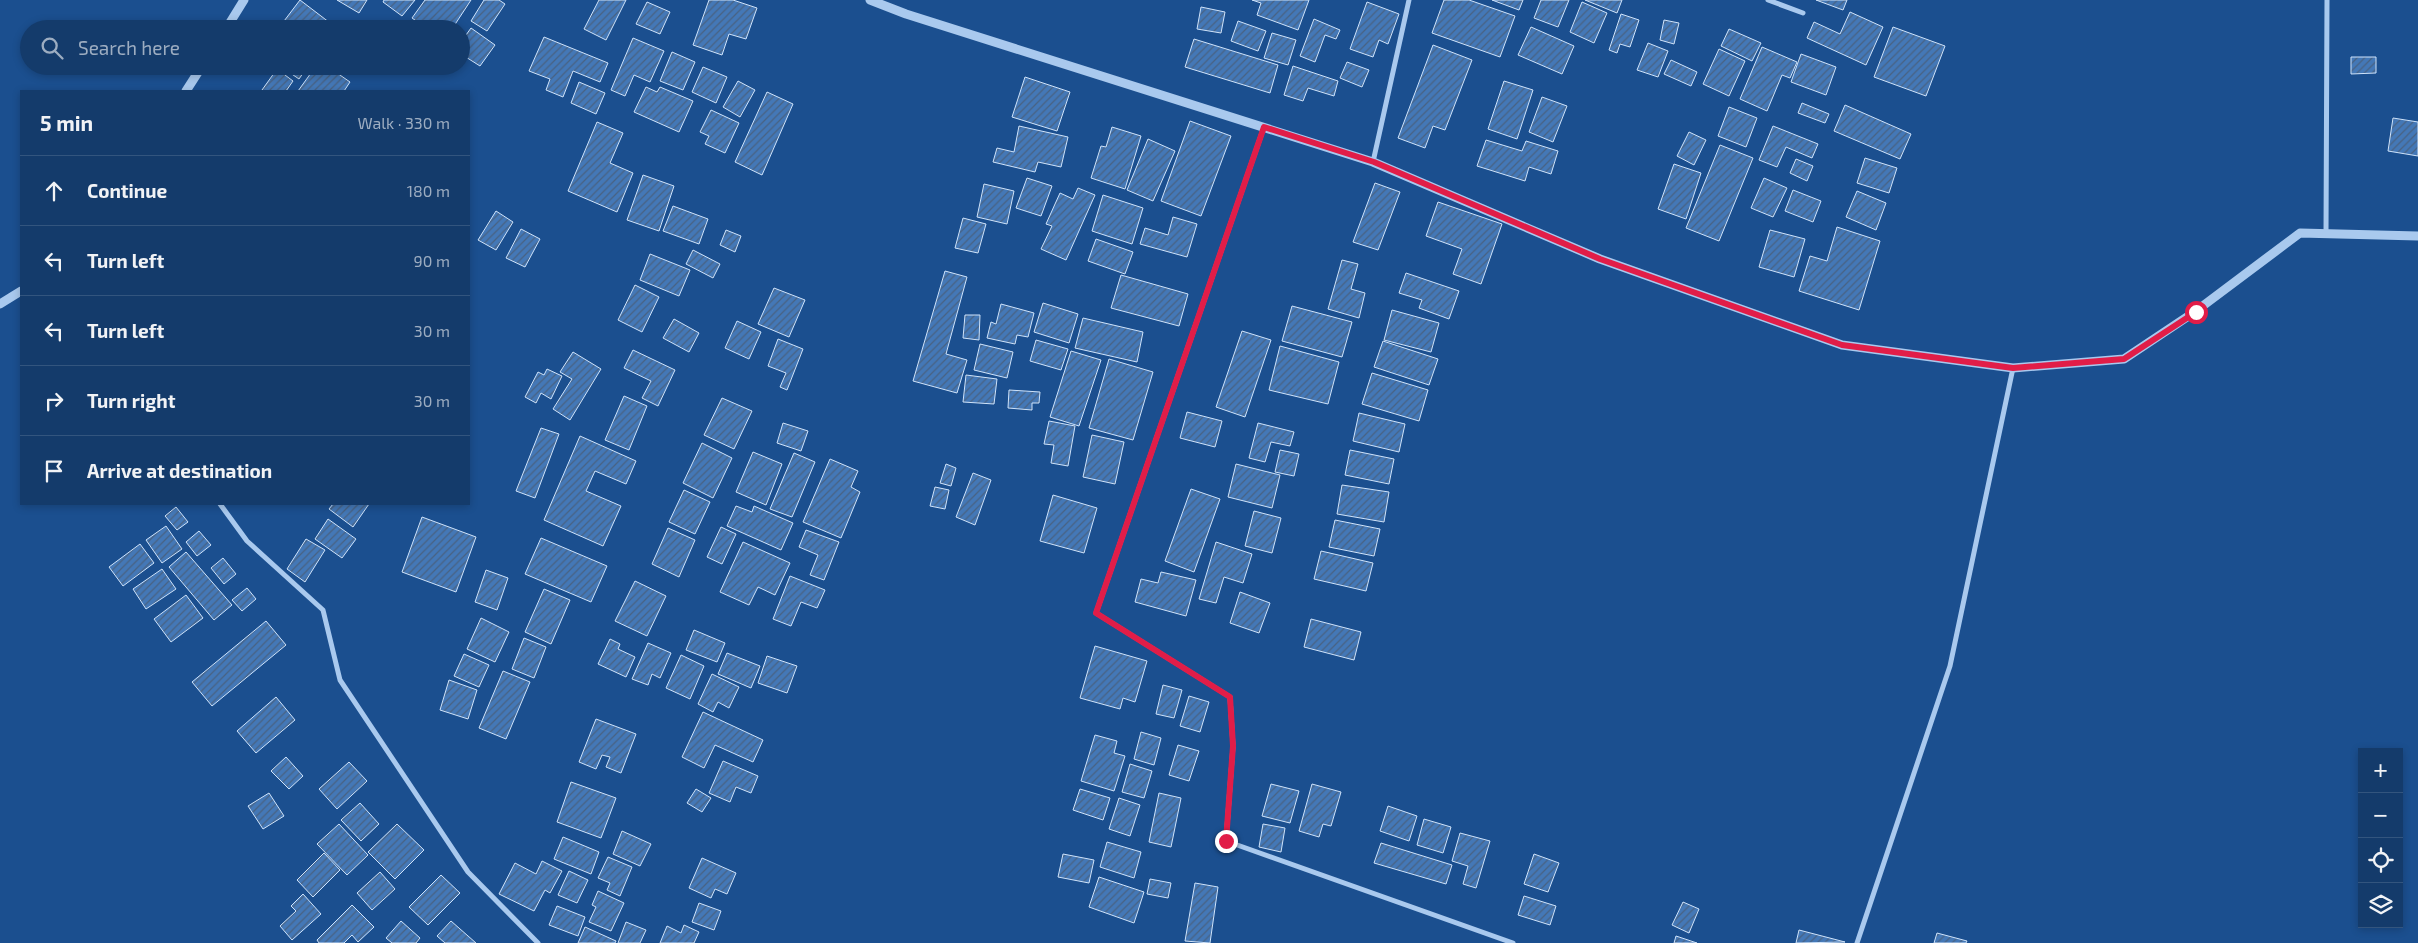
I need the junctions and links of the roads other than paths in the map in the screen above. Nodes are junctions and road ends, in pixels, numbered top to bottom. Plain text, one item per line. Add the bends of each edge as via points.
1 (244, 0) edge
2 (870, 0) edge
3 (1409, 0) edge
4 (1768, 0) edge
5 (2327, 0) edge
6 (1803, 13) dead end
7 (232, 20) edge
8 (196, 75) edge
9 (187, 90) edge
10 (1264, 127) junction
11 (1374, 162) junction
12 (2326, 233) junction
13 (2418, 236) edge
14 (20, 292) edge
15 (0, 304) edge
16 (2013, 368) junction
17 (221, 505) edge
18 (538, 943) edge
19 (1513, 943) edge
20 (1857, 943) edge

1 - 7 street
2 - 10 street
3 - 11 street
4 - 6 street
5 - 12 street
8 - 9 street
10 - 11 street
10 - 19 street via 1096,613 1230,697 1233,746 1226,841
11 - 16 street via 1600,259 1842,345
12 - 13 street
12 - 16 street via 2300,233 2196,312 2124,359
14 - 15 street
16 - 20 street via 1950,666
17 - 18 street via 247,541 323,610 340,680 468,872

